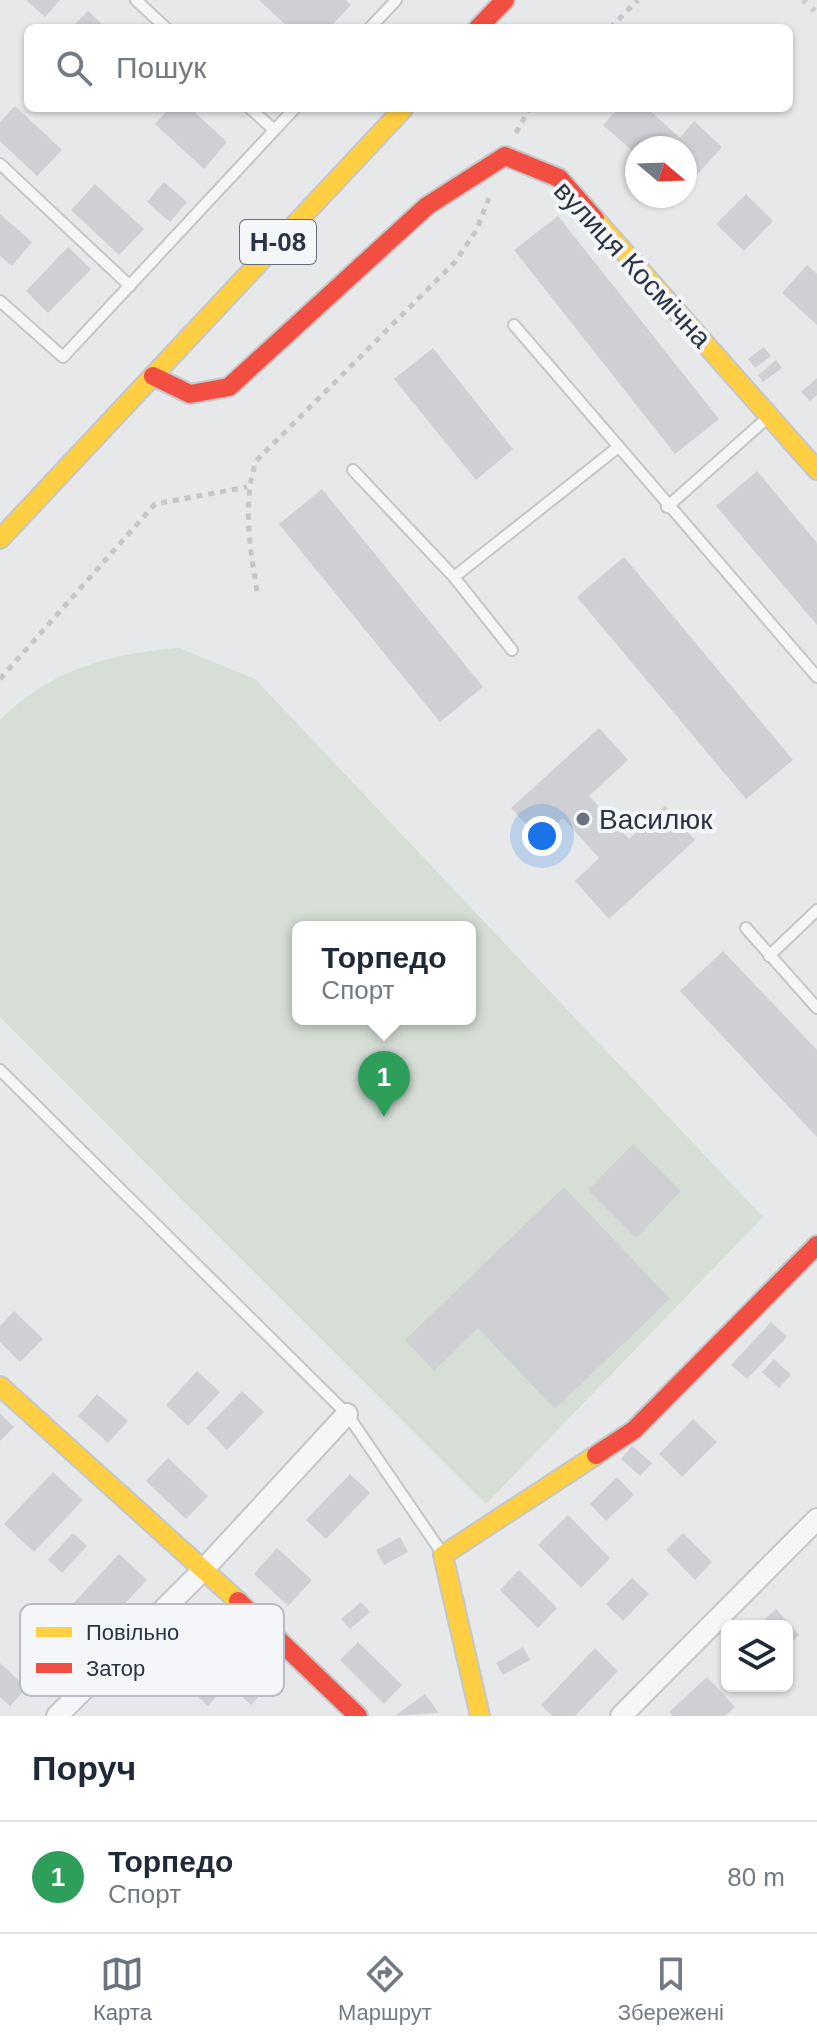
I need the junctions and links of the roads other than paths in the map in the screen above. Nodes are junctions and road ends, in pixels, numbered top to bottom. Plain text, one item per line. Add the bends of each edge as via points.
1 (136, 0) edge
2 (396, 0) edge
3 (505, 0) edge
4 (162, 24) edge
5 (374, 24) edge
6 (482, 24) edge
7 (254, 112) edge
8 (291, 112) edge
9 (400, 112) edge
10 (274, 130) junction
11 (0, 164) edge
12 (130, 286) junction
13 (0, 301) edge
14 (514, 325) dead end
15 (153, 376) junction
16 (771, 415) junction
17 (617, 448) junction
18 (353, 470) dead end
19 (817, 470) edge
20 (667, 507) junction
21 (0, 539) edge
22 (454, 577) junction
23 (512, 650) dead end
24 (817, 677) edge
25 (817, 910) edge
26 (746, 928) dead end
27 (769, 956) junction
28 (817, 1008) edge
29 (0, 1070) edge
30 (817, 1245) edge
31 (0, 1386) edge
32 (347, 1414) junction
33 (817, 1519) edge
34 (443, 1555) junction
35 (204, 1569) junction
36 (169, 1604) edge
37 (241, 1604) edge
38 (284, 1645) edge
39 (77, 1696) edge
40 (57, 1716) edge
41 (358, 1716) edge
42 (480, 1716) edge
43 (621, 1716) edge

1 - 4 lane
2 - 5 lane
3 - 6 street
7 - 10 lane
8 - 10 lane
9 - 15 street, Н-08
10 - 12 lane
11 - 12 lane
12 - 13 lane via 63,357
14 - 17 lane
15 - 16 street, вулиця Космічна via 190,394 229,387 427,206 505,156 559,178
15 - 21 street, Н-08
16 - 19 street, вулиця Космічна
16 - 20 lane
17 - 20 lane
17 - 22 lane
18 - 22 lane
20 - 24 lane
22 - 23 lane
25 - 27 lane
26 - 27 lane
27 - 28 lane
29 - 32 lane
30 - 34 street via 634,1430
31 - 35 street
32 - 34 lane
32 - 35 street
33 - 43 street
34 - 42 street
35 - 36 street
35 - 37 street
38 - 41 street
39 - 40 street

